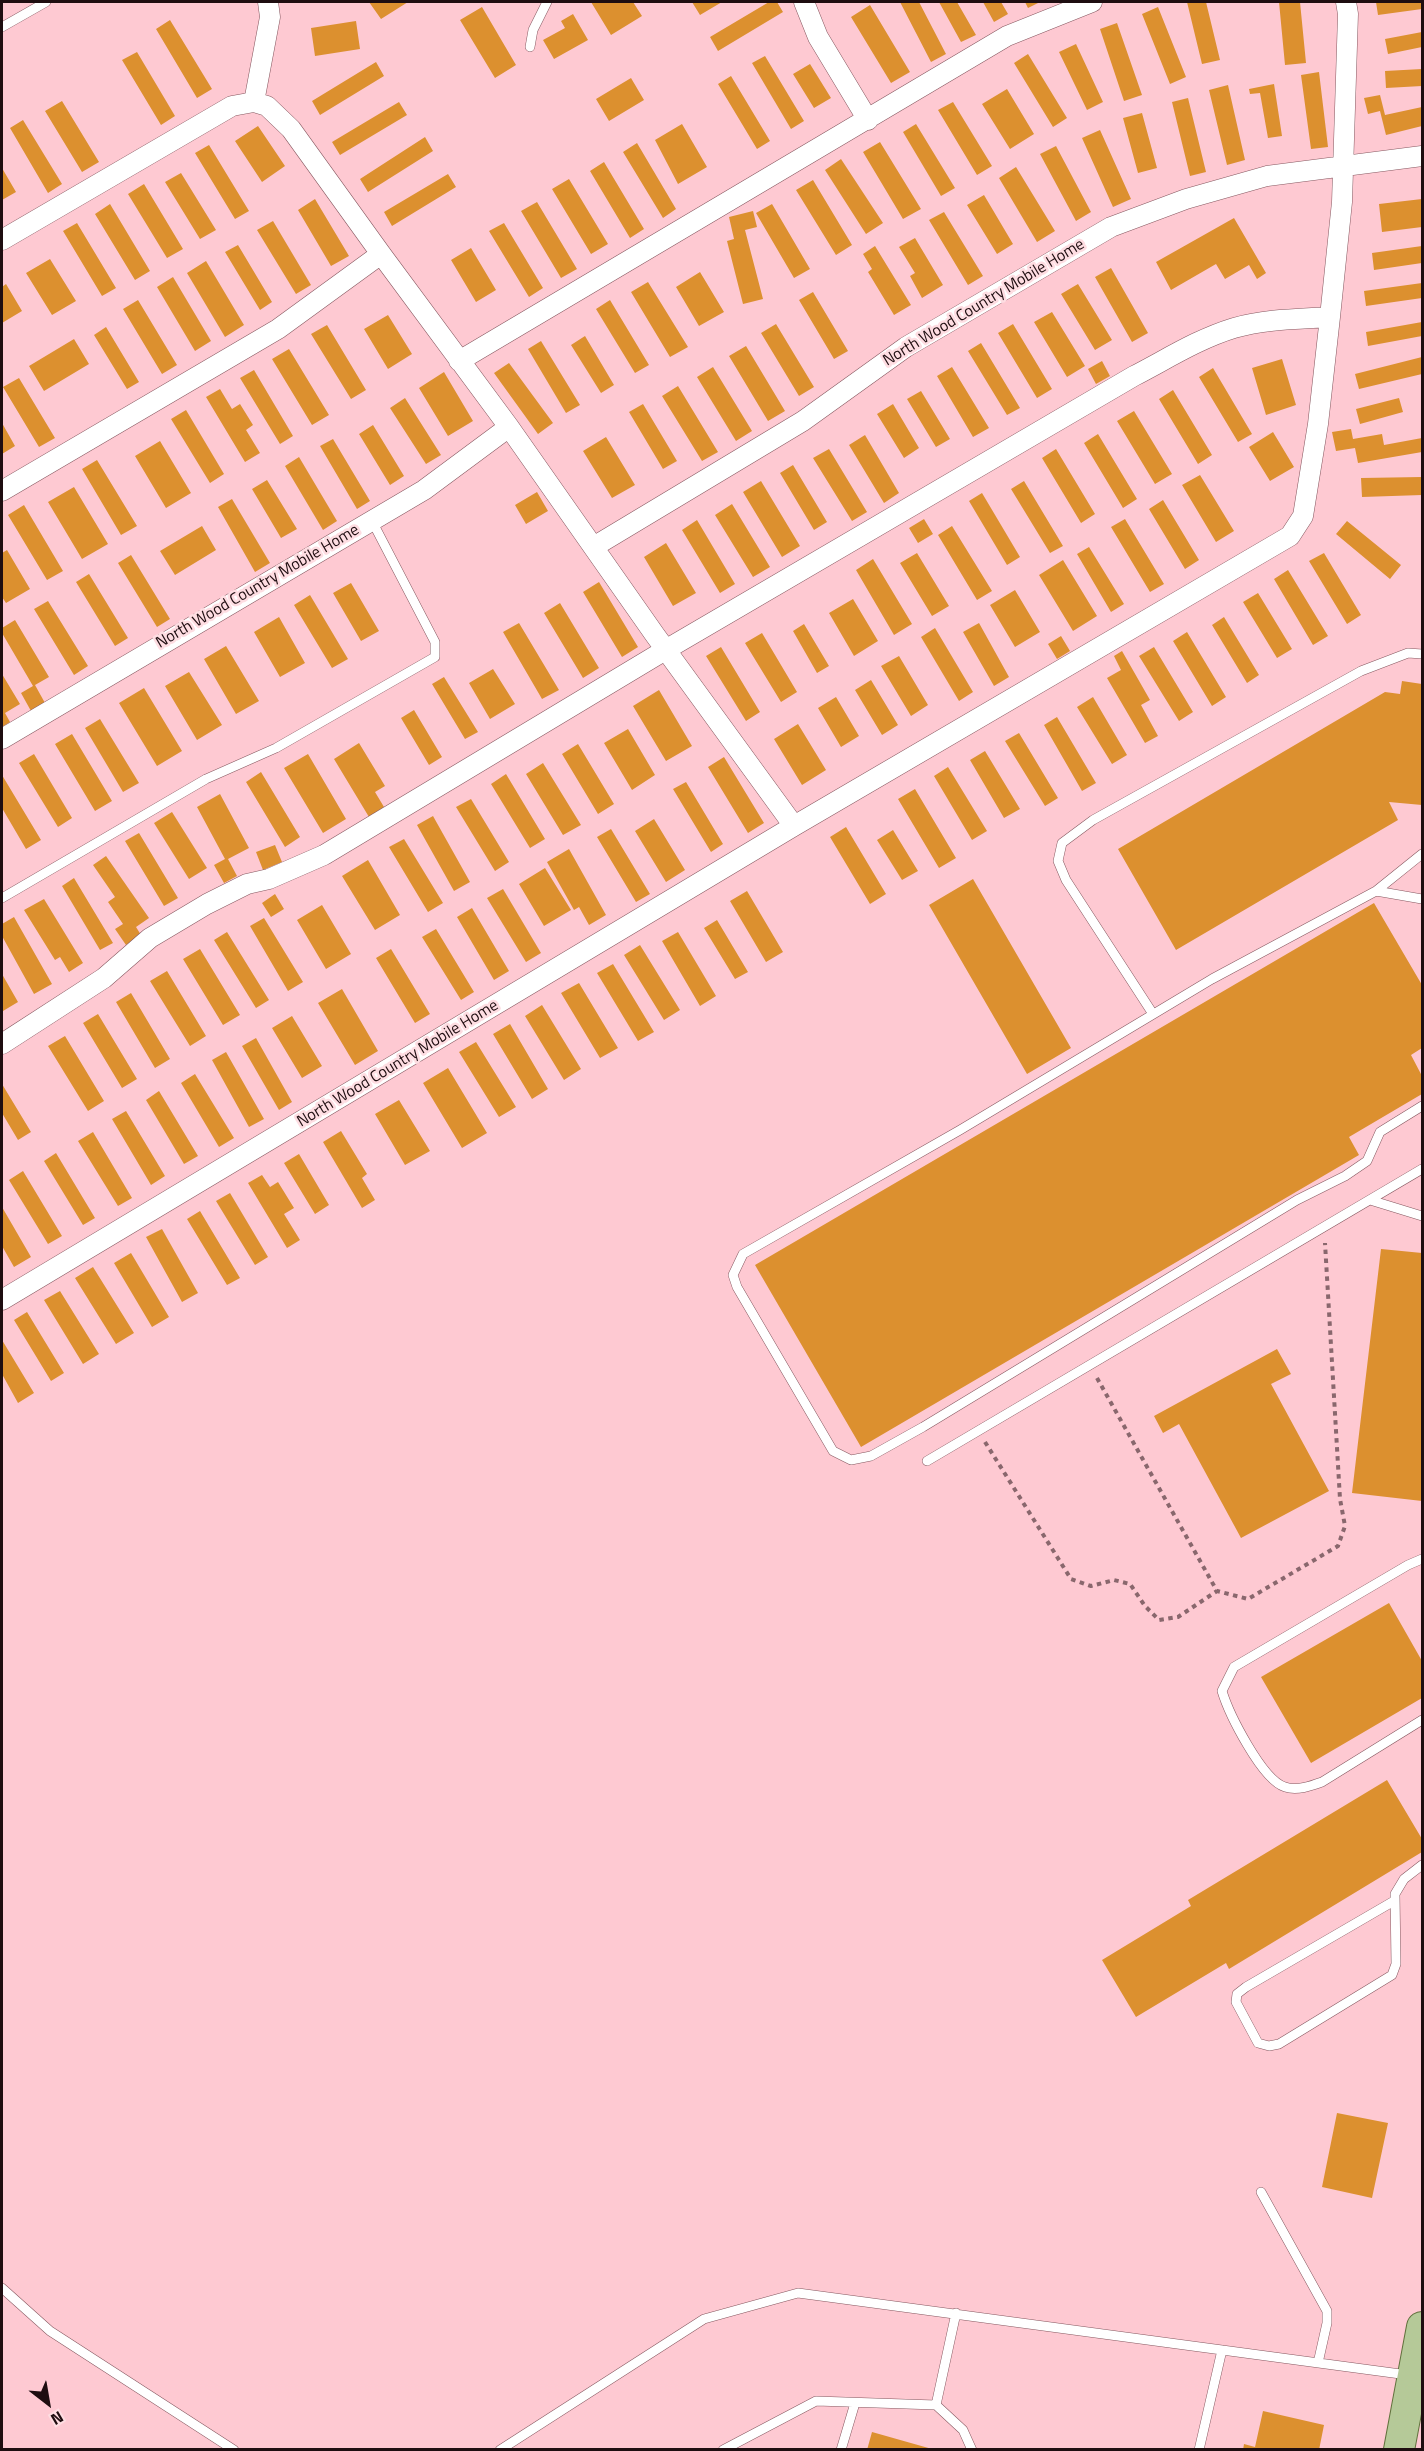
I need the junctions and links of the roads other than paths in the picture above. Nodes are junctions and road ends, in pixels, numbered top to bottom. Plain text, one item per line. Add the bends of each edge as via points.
1 (46, 2) edge
2 (268, 2) edge
3 (547, 2) edge
4 (804, 2) edge
5 (1092, 2) edge
6 (1346, 2) edge
7 (2, 27) edge
8 (530, 47) dead end
9 (254, 102) junction
10 (868, 120) junction
11 (1422, 156) edge
12 (1342, 168) junction
13 (2, 240) edge
14 (381, 254) junction
15 (1330, 317) junction
16 (459, 361) junction
17 (509, 427) junction
18 (2, 491) edge
19 (372, 521) junction
20 (595, 546) junction
21 (667, 649) junction
22 (1422, 654) edge
23 (2, 739) edge
24 (794, 826) junction
25 (1422, 854) edge
26 (1376, 891) junction
27 (2, 898) edge
28 (1422, 899) edge
29 (1153, 1014) junction
30 (2, 1044) edge
31 (1422, 1106) edge
32 (1422, 1169) edge
33 (1370, 1200) junction
34 (1422, 1216) edge
35 (2, 1300) edge
36 (927, 1461) dead end
37 (1422, 1558) edge
38 (1422, 1720) edge
39 (1422, 1865) edge
40 (1394, 1901) junction
41 (1261, 2192) dead end
42 (2, 2288) edge
43 (957, 2313) junction
44 (1422, 2327) edge
45 (1222, 2350) junction
46 (1318, 2363) junction
47 (1418, 2377) edge
48 (855, 2403) junction
49 (936, 2405) junction
50 (234, 2450) edge
51 (500, 2450) edge
52 (723, 2450) edge
53 (842, 2450) edge
54 (972, 2450) edge
55 (1199, 2450) edge
56 (1399, 2450) edge

1 - 7 lane
2 - 9 street via 270,17
3 - 8 lane via 533,30
4 - 10 street via 818,37
5 - 10 street via 1007,36
6 - 12 street, North Wood Country Mobile Home
9 - 13 street via 232,106
9 - 14 street via 267,106 291,129
10 - 16 street
11 - 12 street
12 - 15 street, North Wood Country Mobile Home
12 - 20 street, North Wood Country Mobile Home via 1266,176 1186,199 1111,227 906,347 803,421
14 - 16 street
14 - 18 street via 278,328
15 - 21 street via 1266,322 1198,342
15 - 24 street, North Wood Country Mobile Home via 1303,516 1290,536
16 - 17 street
17 - 19 street, North Wood Country Mobile Home via 424,490
17 - 20 street
19 - 23 street, North Wood Country Mobile Home
19 - 27 lane via 435,642 435,657 276,748 206,779
20 - 21 street
21 - 24 street
21 - 30 street via 324,855 269,879 247,884 197,910 150,938 104,978
22 - 29 lane via 1408,653 1361,671 1093,820 1062,843 1058,861 1066,880
24 - 35 street, North Wood Country Mobile Home
25 - 26 lane
26 - 28 lane
26 - 29 lane
29 - 31 lane via 743,1254 733,1275 737,1287 833,1451 851,1460 871,1456 923,1427 1297,1200 1345,1176 1367,1161 1380,1132
32 - 33 lane
33 - 34 lane
33 - 36 lane
37 - 38 lane via 1234,1667 1222,1691 1228,1710 1268,1777 1286,1788 1306,1788 1322,1782
39 - 40 lane via 1404,1880
40 - 40 lane via 1396,1964 1392,1975 1279,2044 1258,2043 1236,2002 1238,1994
41 - 46 lane via 1328,2311
42 - 50 lane via 50,2331
43 - 45 lane
43 - 49 lane
43 - 51 lane via 798,2293 704,2319
44 - 47 main road
45 - 46 lane
45 - 55 lane
46 - 47 lane
47 - 56 main road
48 - 49 lane
48 - 52 lane via 816,2401
48 - 53 lane
49 - 54 lane via 963,2430

